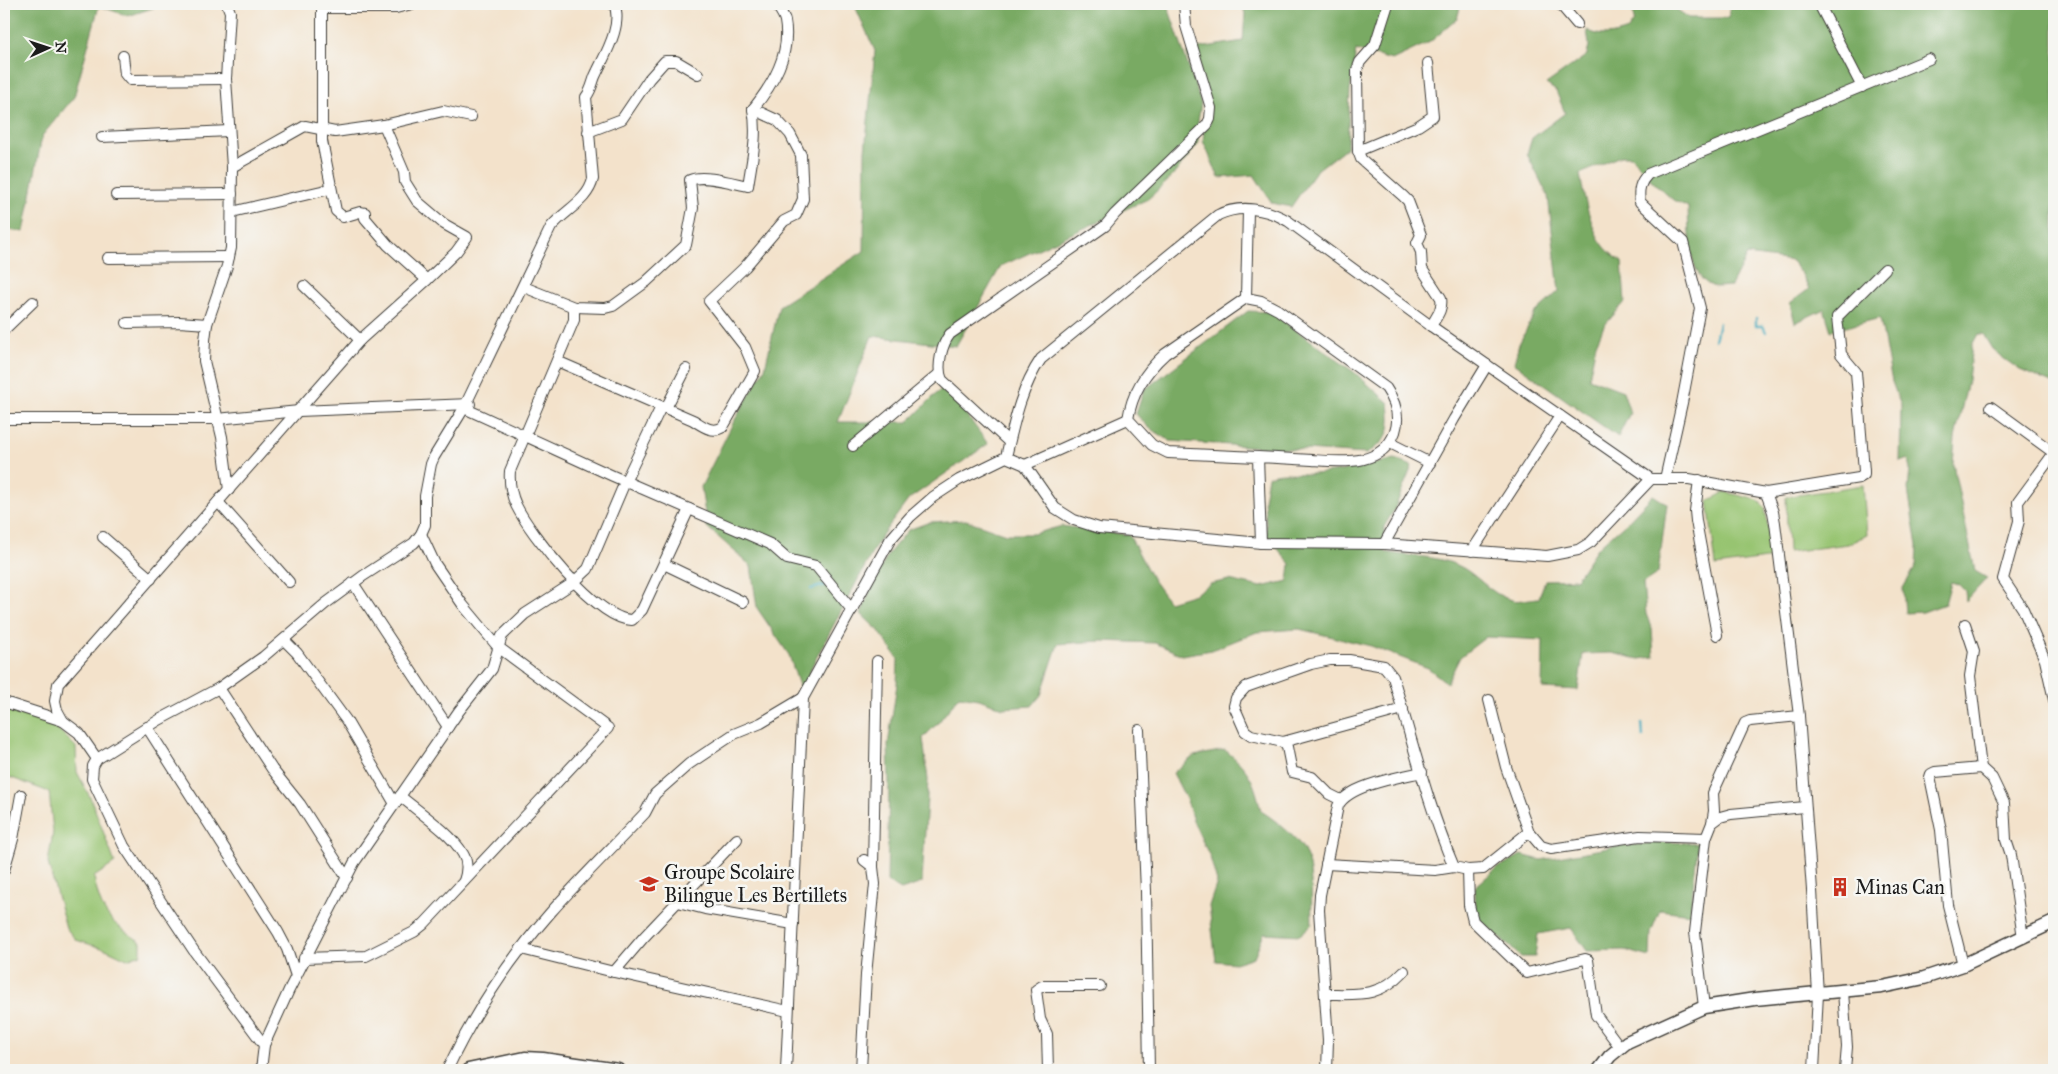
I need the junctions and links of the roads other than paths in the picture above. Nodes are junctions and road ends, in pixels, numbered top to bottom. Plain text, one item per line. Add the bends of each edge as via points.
1 (228, 4) edge
2 (412, 4) edge
3 (614, 4) edge
4 (776, 4) edge
5 (1184, 4) edge
6 (1388, 4) edge
7 (1560, 4) edge
8 (1819, 4) edge
9 (323, 6) edge
10 (1577, 24) dead end
11 (123, 56) dead end
12 (1930, 59) dead end
13 (1428, 63) dead end
14 (698, 74) dead end
15 (226, 79) junction
16 (1862, 87) junction
17 (753, 108) junction
18 (471, 117) dead end
19 (384, 125) junction
20 (322, 130) junction
21 (229, 131) junction
22 (588, 132) junction
23 (102, 137) dead end
24 (1358, 150) junction
25 (232, 167) junction
26 (330, 189) junction
27 (232, 194) junction
28 (116, 195) dead end
29 (1248, 210) junction
30 (232, 212) junction
31 (229, 257) junction
32 (108, 258) dead end
33 (1885, 269) dead end
34 (427, 280) junction
35 (304, 286) dead end
36 (524, 287) junction
37 (1246, 298) junction
38 (33, 302) dead end
39 (574, 307) junction
40 (127, 323) dead end
41 (207, 324) junction
42 (1431, 326) junction
43 (4, 330) edge
44 (360, 340) junction
45 (557, 361) junction
46 (1487, 365) junction
47 (686, 369) dead end
48 (940, 374) junction
49 (467, 405) junction
50 (1992, 407) dead end
51 (663, 408) junction
52 (298, 411) junction
53 (1560, 416) junction
54 (4, 419) edge
55 (217, 419) junction
56 (1128, 419) junction
57 (524, 434) junction
58 (1009, 442) junction
59 (1390, 443) junction
60 (853, 446) dead end
61 (2054, 453) edge
62 (1006, 457) junction
63 (1258, 457) junction
64 (1430, 463) junction
65 (1025, 465) junction
66 (1651, 479) junction
67 (1665, 479) junction
68 (1699, 480) junction
69 (625, 482) junction
70 (229, 490) junction
71 (1766, 493) junction
72 (218, 502) junction
73 (688, 509) junction
74 (421, 534) junction
75 (103, 537) dead end
76 (1261, 543) junction
77 (1384, 544) junction
78 (1472, 550) junction
79 (664, 564) junction
80 (151, 579) junction
81 (289, 582) dead end
82 (573, 582) junction
83 (353, 583) junction
84 (743, 602) dead end
85 (852, 610) junction
86 (1965, 624) dead end
87 (1717, 635) dead end
88 (284, 640) junction
89 (498, 646) junction
90 (877, 661) dead end
91 (219, 688) junction
92 (803, 698) junction
93 (1488, 700) dead end
94 (2054, 700) edge
95 (4, 702) edge
96 (1403, 709) junction
97 (1799, 716) junction
98 (63, 722) junction
99 (147, 727) junction
100 (448, 727) junction
101 (1139, 730) dead end
102 (1283, 742) junction
103 (97, 759) junction
104 (1981, 768) junction
105 (1422, 772) junction
106 (21, 794) dead end
107 (398, 800) junction
108 (1341, 800) junction
109 (1805, 807) junction
110 (1712, 823) junction
111 (1529, 832) junction
112 (1706, 838) junction
113 (737, 840) dead end
114 (864, 860) dead end
115 (1326, 864) junction
116 (873, 867) junction
117 (1454, 867) junction
118 (4, 870) edge
119 (1468, 870) junction
120 (347, 878) junction
121 (464, 882) junction
122 (678, 902) junction
123 (2054, 922) edge
124 (793, 924) junction
125 (2023, 938) junction
126 (521, 949) junction
127 (304, 958) junction
128 (1963, 965) junction
129 (1404, 971) dead end
130 (614, 972) junction
131 (296, 976) junction
132 (1100, 986) dead end
133 (1843, 991) junction
134 (1325, 994) junction
135 (1818, 994) junction
136 (1704, 1007) junction
137 (788, 1011) junction
138 (264, 1045) junction
139 (1620, 1047) junction
140 (261, 1070) edge
141 (447, 1070) edge
142 (468, 1070) edge
143 (618, 1070) edge
144 (786, 1070) edge
145 (861, 1070) edge
146 (1048, 1070) edge
147 (1149, 1070) edge
148 (1326, 1070) edge
149 (1599, 1070) edge
150 (1814, 1070) edge
151 (1846, 1070) edge

1 - 15 street
2 - 9 street via 396,8
3 - 22 street via 618,11 615,26 593,88 586,98
4 - 17 street via 785,20 784,55 772,82
5 - 48 street via 1186,26 1210,108 1207,125 1105,226 950,334 944,345
6 - 24 street via 1375,45 1357,70
7 - 10 street
8 - 16 street
9 - 20 street
11 - 15 street via 125,74 130,80
12 - 16 street
13 - 24 street via 1433,116 1418,126
14 - 22 street via 676,61 665,61 622,119
15 - 21 street
16 - 67 street via 1648,174 1640,186 1640,202 1683,242 1700,308
17 - 39 street via 756,147 748,186 723,180 690,180 694,208 686,245 646,282 612,306
17 - 51 street via 777,120 790,134 801,155 803,199 796,215 784,221 745,267 709,301 745,347 755,371 719,429 709,429
18 - 19 street via 443,111
19 - 20 street via 336,132
19 - 34 street via 404,172 405,182 417,201 444,224 467,237
20 - 25 street via 305,126
20 - 26 street
21 - 23 street
21 - 25 street
22 - 36 street via 593,179 589,191 551,227
24 - 42 street via 1365,164 1408,202 1421,235 1417,242 1421,252 1420,265 1442,303
25 - 27 street
26 - 30 street
26 - 34 street via 339,216 365,213 365,218 388,245
27 - 28 street
27 - 30 street
29 - 37 street
29 - 42 street via 1276,214 1288,221
29 - 58 street via 1218,215 1041,359 1032,372
30 - 31 street
31 - 32 street
31 - 41 street
33 - 71 street via 1837,317 1841,354 1856,372 1864,475
34 - 44 street
35 - 44 street
36 - 39 street
36 - 49 street
37 - 56 street via 1153,365 1131,402
37 - 59 street via 1278,310 1386,388 1394,399 1396,414 1396,429
38 - 43 street
39 - 45 street via 574,320
40 - 41 street
41 - 55 street via 204,361
42 - 46 street
44 - 52 street
45 - 51 street
45 - 57 street
46 - 53 street
46 - 64 street
47 - 51 street
48 - 58 street via 942,380
48 - 60 street
49 - 52 street
49 - 57 street
49 - 74 street via 431,464 425,496 425,525
50 - 61 street
51 - 69 street
52 - 55 street
52 - 70 street
53 - 66 street
53 - 78 street
54 - 55 street
55 - 70 street
56 - 63 street via 1152,445 1168,453
56 - 65 street
57 - 69 street
57 - 82 street via 510,471 513,497 546,550
58 - 62 street
59 - 63 street via 1368,458 1350,462
59 - 64 street
61 - 94 street via 2018,502 2019,521 2003,579 2023,609 2045,660
62 - 65 street
62 - 85 street via 946,489 910,517 890,540
63 - 76 street
64 - 77 street
65 - 76 street via 1055,508 1074,520 1099,528
66 - 67 street
66 - 78 street via 1591,542 1578,550 1547,556
67 - 68 street
68 - 71 street
68 - 87 street via 1696,521
69 - 73 street
69 - 82 street via 591,564
70 - 72 street
71 - 97 street via 1776,523
72 - 80 street
72 - 81 street
73 - 79 street
73 - 85 street via 770,544 788,560 816,566
74 - 83 street via 414,543
74 - 89 street via 435,564 463,605
75 - 80 street
76 - 77 street
77 - 78 street
79 - 82 street via 642,610 632,620 609,611
79 - 84 street
80 - 98 street via 58,684 55,701
82 - 89 street via 525,614 502,636
83 - 88 street via 310,615
83 - 100 street
85 - 92 street
86 - 104 street via 1974,651 1970,676
88 - 91 street
88 - 107 street via 346,720
89 - 100 street via 492,669
89 - 121 street via 608,728
90 - 116 street
91 - 99 street
91 - 120 street
92 - 124 street
92 - 126 street via 761,723 734,734 689,764 655,794 645,813 551,912
93 - 111 street via 1506,767
95 - 98 street
96 - 102 street
96 - 102 street via 1393,677 1384,666 1349,660 1311,664 1246,687 1236,698 1234,706 1246,731
96 - 105 street
97 - 109 street
97 - 110 street via 1745,723 1713,793
98 - 103 street via 79,733
99 - 103 street
99 - 131 street via 278,932 288,949
100 - 107 street
101 - 147 street
102 - 108 street via 1287,746 1292,772 1312,778
103 - 138 street via 92,779 124,846 194,950
104 - 125 street via 1992,778 2004,803 2006,840
104 - 128 street via 1936,772 1930,777 1940,830 1948,905
105 - 108 street via 1375,784
105 - 117 street
106 - 118 street
107 - 120 street
107 - 121 street via 440,828 463,854
108 - 115 street
109 - 110 street via 1732,814
109 - 135 street
110 - 112 street
111 - 112 street via 1541,846 1551,849 1640,836
111 - 119 street via 1483,869
112 - 136 street via 1695,932
113 - 122 street
114 - 116 street
115 - 117 street via 1436,870
115 - 134 street via 1319,910
116 - 145 street via 875,884
117 - 119 street
119 - 139 street via 1473,921 1522,969 1533,972 1588,960 1596,1015
120 - 127 street
121 - 127 street via 414,932 366,956
122 - 124 street
122 - 130 street
123 - 125 main road
124 - 137 street
125 - 128 main road
126 - 130 street
126 - 141 street via 489,993
127 - 131 street
128 - 133 main road via 1899,984
129 - 134 street via 1390,986 1370,993
130 - 137 street
131 - 138 street
132 - 146 street via 1042,986 1036,990 1040,1019 1047,1034
133 - 135 main road
133 - 151 street
134 - 148 street
135 - 136 main road
135 - 150 street
136 - 139 main road
137 - 144 street
138 - 140 street
139 - 149 main road
142 - 143 main road via 525,1058

